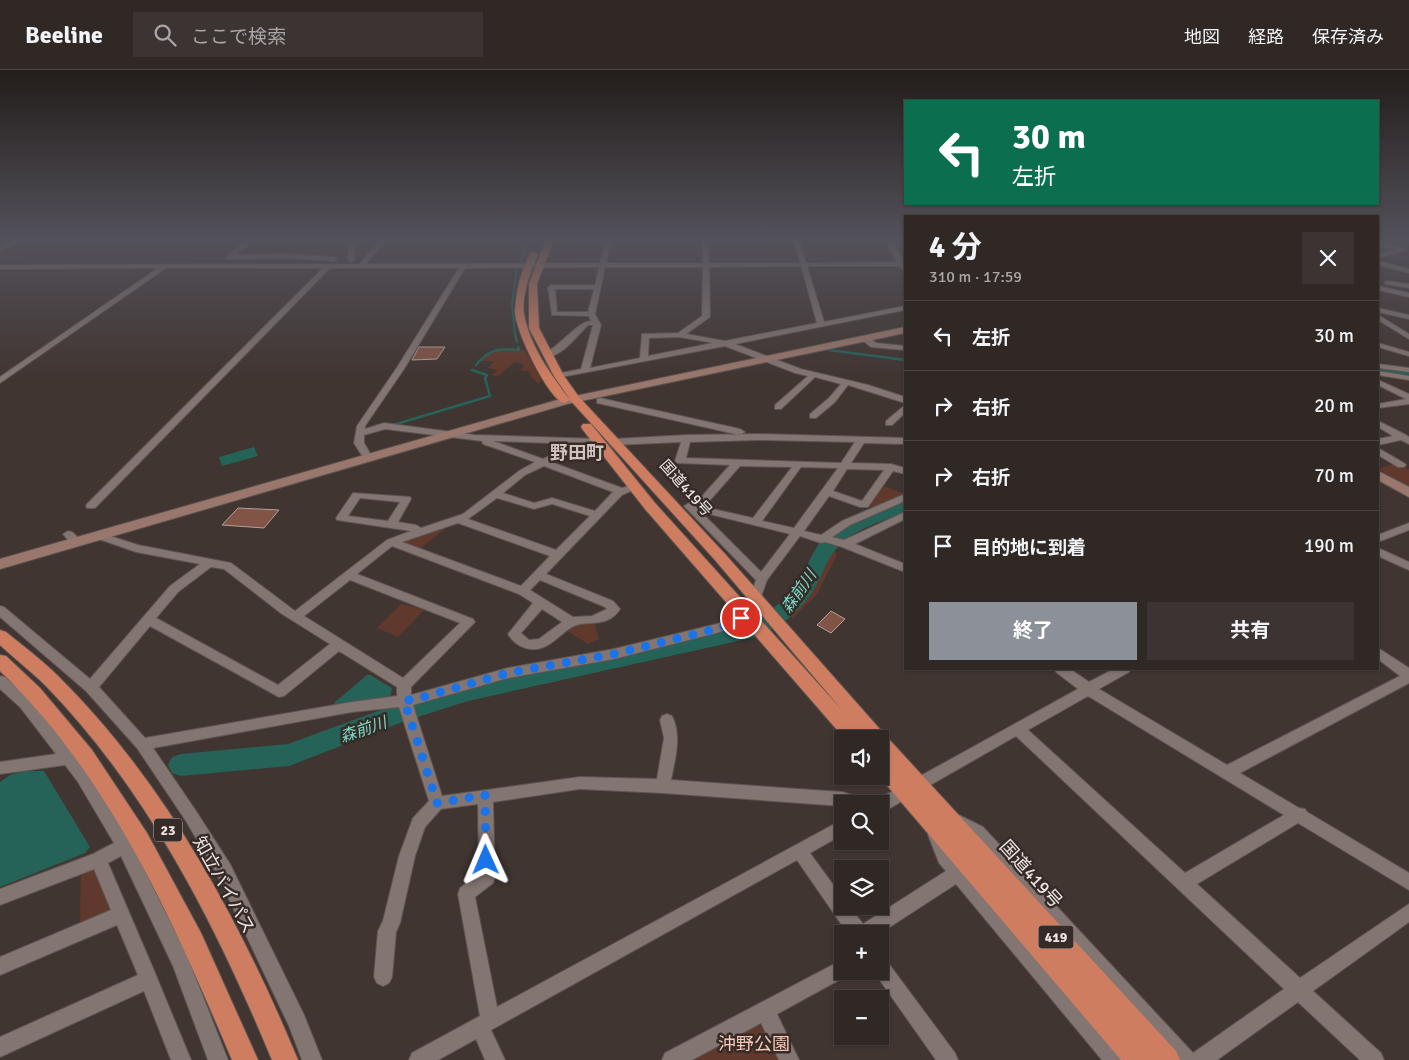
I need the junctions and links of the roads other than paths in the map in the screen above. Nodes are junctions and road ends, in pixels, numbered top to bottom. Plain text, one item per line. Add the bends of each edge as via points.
1 (138, 285) edge
2 (309, 285) edge
3 (451, 285) edge
4 (523, 285) edge
5 (533, 285) edge
6 (706, 285) edge
7 (810, 285) edge
8 (1406, 286) edge
9 (598, 287) joint
10 (1379, 287) edge
11 (1379, 287) edge
12 (1409, 295) edge
13 (904, 308) edge
14 (1379, 310) edge
15 (1409, 311) edge
16 (591, 314) junction
17 (1394, 314) junction
18 (1409, 317) edge
19 (1379, 318) edge
20 (1386, 322) junction
21 (596, 323) junction
22 (821, 325) junction
23 (1409, 328) edge
24 (904, 330) edge
25 (680, 335) junction
26 (1409, 337) edge
27 (865, 338) junction
28 (729, 344) junction
29 (1379, 345) edge
30 (904, 348) edge
31 (1409, 354) edge
32 (548, 355) junction
33 (903, 357) dead end
34 (765, 359) junction
35 (644, 360) junction
36 (1379, 366) edge
37 (1409, 370) edge
38 (585, 371) junction
39 (1379, 374) edge
40 (813, 375) junction
41 (559, 376) junction
42 (1409, 378) edge
43 (0, 381) edge
44 (846, 383) junction
45 (1379, 383) edge
46 (1409, 399) edge
47 (570, 400) junction
48 (904, 400) edge
49 (600, 401) dead end
50 (1379, 406) edge
51 (778, 407) dead end
52 (904, 409) edge
53 (813, 416) dead end
54 (889, 423) dead end
55 (1379, 424) edge
56 (359, 434) junction
57 (450, 434) junction
58 (758, 436) junction
59 (475, 438) junction
60 (687, 438) junction
61 (1407, 438) edge
62 (861, 440) junction
63 (595, 442) junction
64 (614, 442) junction
65 (904, 442) edge
66 (1379, 442) edge
67 (1379, 452) edge
68 (367, 457) junction
69 (543, 462) junction
70 (738, 462) junction
71 (799, 464) junction
72 (845, 465) junction
73 (1401, 465) dead end
74 (891, 467) junction
75 (904, 471) edge
76 (1379, 476) edge
77 (635, 487) junction
78 (622, 492) junction
79 (828, 492) junction
80 (1409, 493) edge
81 (496, 494) junction
82 (904, 497) edge
83 (92, 506) dead end
84 (697, 508) junction
85 (597, 515) junction
86 (904, 515) edge
87 (457, 519) junction
88 (755, 523) junction
89 (392, 524) junction
90 (1409, 526) edge
91 (417, 533) junction
92 (795, 534) junction
93 (97, 535) junction
94 (1379, 539) edge
95 (821, 540) junction
96 (391, 542) junction
97 (845, 544) junction
98 (1379, 552) edge
99 (558, 555) junction
100 (210, 562) junction
101 (0, 564) edge
102 (1409, 565) edge
103 (904, 568) edge
104 (538, 574) junction
105 (349, 575) junction
106 (762, 579) junction
107 (523, 591) junction
108 (754, 599) junction
109 (541, 602) junction
110 (0, 610) edge
111 (295, 618) junction
112 (147, 619) junction
113 (571, 622) junction
114 (752, 626) junction
115 (0, 636) edge
116 (339, 644) junction
117 (1379, 654) edge
118 (0, 661) edge
119 (1063, 670) edge
120 (1122, 670) edge
121 (1409, 676) edge
122 (0, 681) edge
123 (404, 685) junction
124 (92, 687) junction
125 (1088, 689) junction
126 (407, 707) junction
127 (667, 720) dead end
128 (1018, 729) junction
129 (849, 730) edge
130 (870, 730) edge
131 (142, 744) junction
132 (889, 755) edge
133 (68, 758) junction
134 (1, 769) edge
135 (889, 771) edge
136 (1228, 772) junction
137 (664, 786) junction
138 (911, 788) junction
139 (485, 795) junction
140 (834, 798) edge
141 (889, 801) edge
142 (437, 803) junction
143 (1300, 814) junction
144 (938, 817) junction
145 (834, 830) edge
146 (124, 846) junction
147 (799, 850) junction
148 (98, 860) junction
149 (958, 873) junction
150 (1185, 882) junction
151 (1409, 882) edge
152 (0, 897) edge
153 (1409, 912) edge
154 (122, 914) junction
155 (854, 925) edge
156 (875, 925) edge
157 (0, 966) edge
158 (834, 973) edge
159 (383, 977) dead end
160 (889, 978) edge
161 (149, 979) junction
162 (1299, 990) junction
163 (765, 1011) junction
164 (485, 1024) junction
165 (0, 1047) edge
166 (181, 1060) edge
167 (218, 1060) edge
168 (245, 1060) edge
169 (285, 1060) edge
170 (312, 1060) edge
171 (419, 1060) edge
172 (495, 1060) edge
173 (672, 1060) edge
174 (789, 1060) edge
175 (948, 1060) edge
176 (1115, 1060) edge
177 (1138, 1060) edge
178 (1167, 1060) edge
179 (1186, 1060) edge
180 (1200, 1060) edge
181 (1374, 1060) edge

1 - 43 street
2 - 83 street
3 - 56 street via 361,426
4 - 47 highway, 国道419号 / 419 via 519,312 531,350 551,384
5 - 32 highway, 国道419号 / 419 via 534,328
6 - 25 street via 706,316
7 - 22 street
8 - 10 street
9 - 16 street
9 - 16 street via 551,287 554,314
11 - 12 street
13 - 22 street
14 - 17 street
15 - 17 street via 1396,308
16 - 21 street
17 - 18 street
19 - 20 street
20 - 23 street
20 - 26 street
21 - 32 street via 586,323 558,350
21 - 38 street
22 - 28 street
24 - 27 street
25 - 28 street
25 - 35 street via 646,336
27 - 30 street via 874,345
27 - 34 street
28 - 34 street
28 - 35 street
29 - 31 street
30 - 33 street
32 - 41 highway, 国道419号 / 419
34 - 40 street
34 - 47 street
35 - 38 street
36 - 37 street
38 - 41 street
39 - 42 street
40 - 44 street
40 - 51 street
41 - 47 highway, 国道419号 / 419
44 - 48 street
44 - 53 street
45 - 46 street
46 - 50 street
47 - 57 street
47 - 63 highway, 国道419号 / 419
47 - 64 highway, 国道419号 / 419
49 - 58 street
52 - 54 street
55 - 61 street
56 - 57 street via 384,426
56 - 68 street
57 - 59 street
57 - 68 street
58 - 60 street
58 - 62 street
59 - 63 street
59 - 69 street
60 - 64 street
60 - 70 street via 680,461
61 - 66 street
62 - 65 street
62 - 72 street
63 - 69 street
63 - 77 highway, 国道419号 / 419
64 - 108 highway, 国道419号 / 419 via 720,557
67 - 73 street
68 - 93 street
69 - 78 street
69 - 81 street via 522,473
70 - 71 street
70 - 84 street
71 - 72 street
71 - 88 street
72 - 74 street
72 - 79 street
74 - 75 street
74 - 79 street via 864,505
76 - 80 street
77 - 78 street
77 - 114 highway, 国道419号 / 419
78 - 85 street
79 - 92 street
81 - 85 street via 534,506 552,501
81 - 87 street via 467,516
82 - 95 street via 846,523
84 - 88 street
84 - 106 street via 689,506
85 - 99 street
86 - 97 street
87 - 91 street
87 - 99 street
88 - 92 street
89 - 89 street via 349,519 341,518 357,495 406,499
89 - 91 street via 416,528
90 - 94 street
91 - 96 street
92 - 95 street
92 - 106 street
93 - 100 street via 136,548
93 - 101 street via 72,538
95 - 97 street
96 - 105 street
96 - 107 street
97 - 103 street
98 - 102 street
99 - 104 street
100 - 111 street via 227,566
100 - 112 street via 174,589
104 - 107 street
104 - 113 street via 614,609 610,614 593,620
105 - 111 street
105 - 123 street via 469,622
106 - 108 street
107 - 109 street
108 - 130 highway, 国道419号 / 419
109 - 113 street
109 - 113 street via 514,634 527,645 542,643
110 - 124 street
111 - 116 street
112 - 116 street via 279,692
112 - 124 street
114 - 126 street via 720,628 643,647 508,673 413,700
114 - 129 highway, 国道419号 / 419
115 - 169 highway, 知立バイパス / 23 via 52,680 108,744 164,824 222,924
116 - 123 street
117 - 121 street
118 - 168 highway, 23 via 34,693 85,756 140,840 193,942
119 - 125 street
120 - 125 street
121 - 136 street
122 - 133 street via 25,704
123 - 126 street
124 - 131 street
125 - 128 street
125 - 136 street
126 - 131 street via 343,708
126 - 142 street
127 - 137 street via 672,738
128 - 138 street
128 - 150 street
131 - 170 street via 224,870
132 - 138 highway, 国道419号 / 419
133 - 134 street
133 - 146 street
135 - 138 highway, 国道419号 / 419
136 - 143 street
137 - 139 street via 580,783
137 - 140 street
138 - 141 street
138 - 144 highway, 国道419号 / 419
139 - 142 street
139 - 164 street via 486,877 466,894
142 - 159 street via 419,823 407,856 387,931
143 - 150 street
143 - 151 street
144 - 149 street via 945,858
144 - 177 highway, 国道419号 / 419
144 - 178 highway, 国道419号 / 419
144 - 179 street via 977,832
145 - 147 street
146 - 148 street
146 - 167 street via 181,962
147 - 155 street
147 - 164 street
148 - 152 street
148 - 154 street
149 - 156 street
149 - 176 street
150 - 162 street
153 - 162 street
154 - 157 street
154 - 161 street
158 - 163 street
160 - 175 street
161 - 165 street
161 - 166 street
162 - 180 street
162 - 181 street
163 - 173 street
163 - 174 street
164 - 171 street
164 - 172 street

